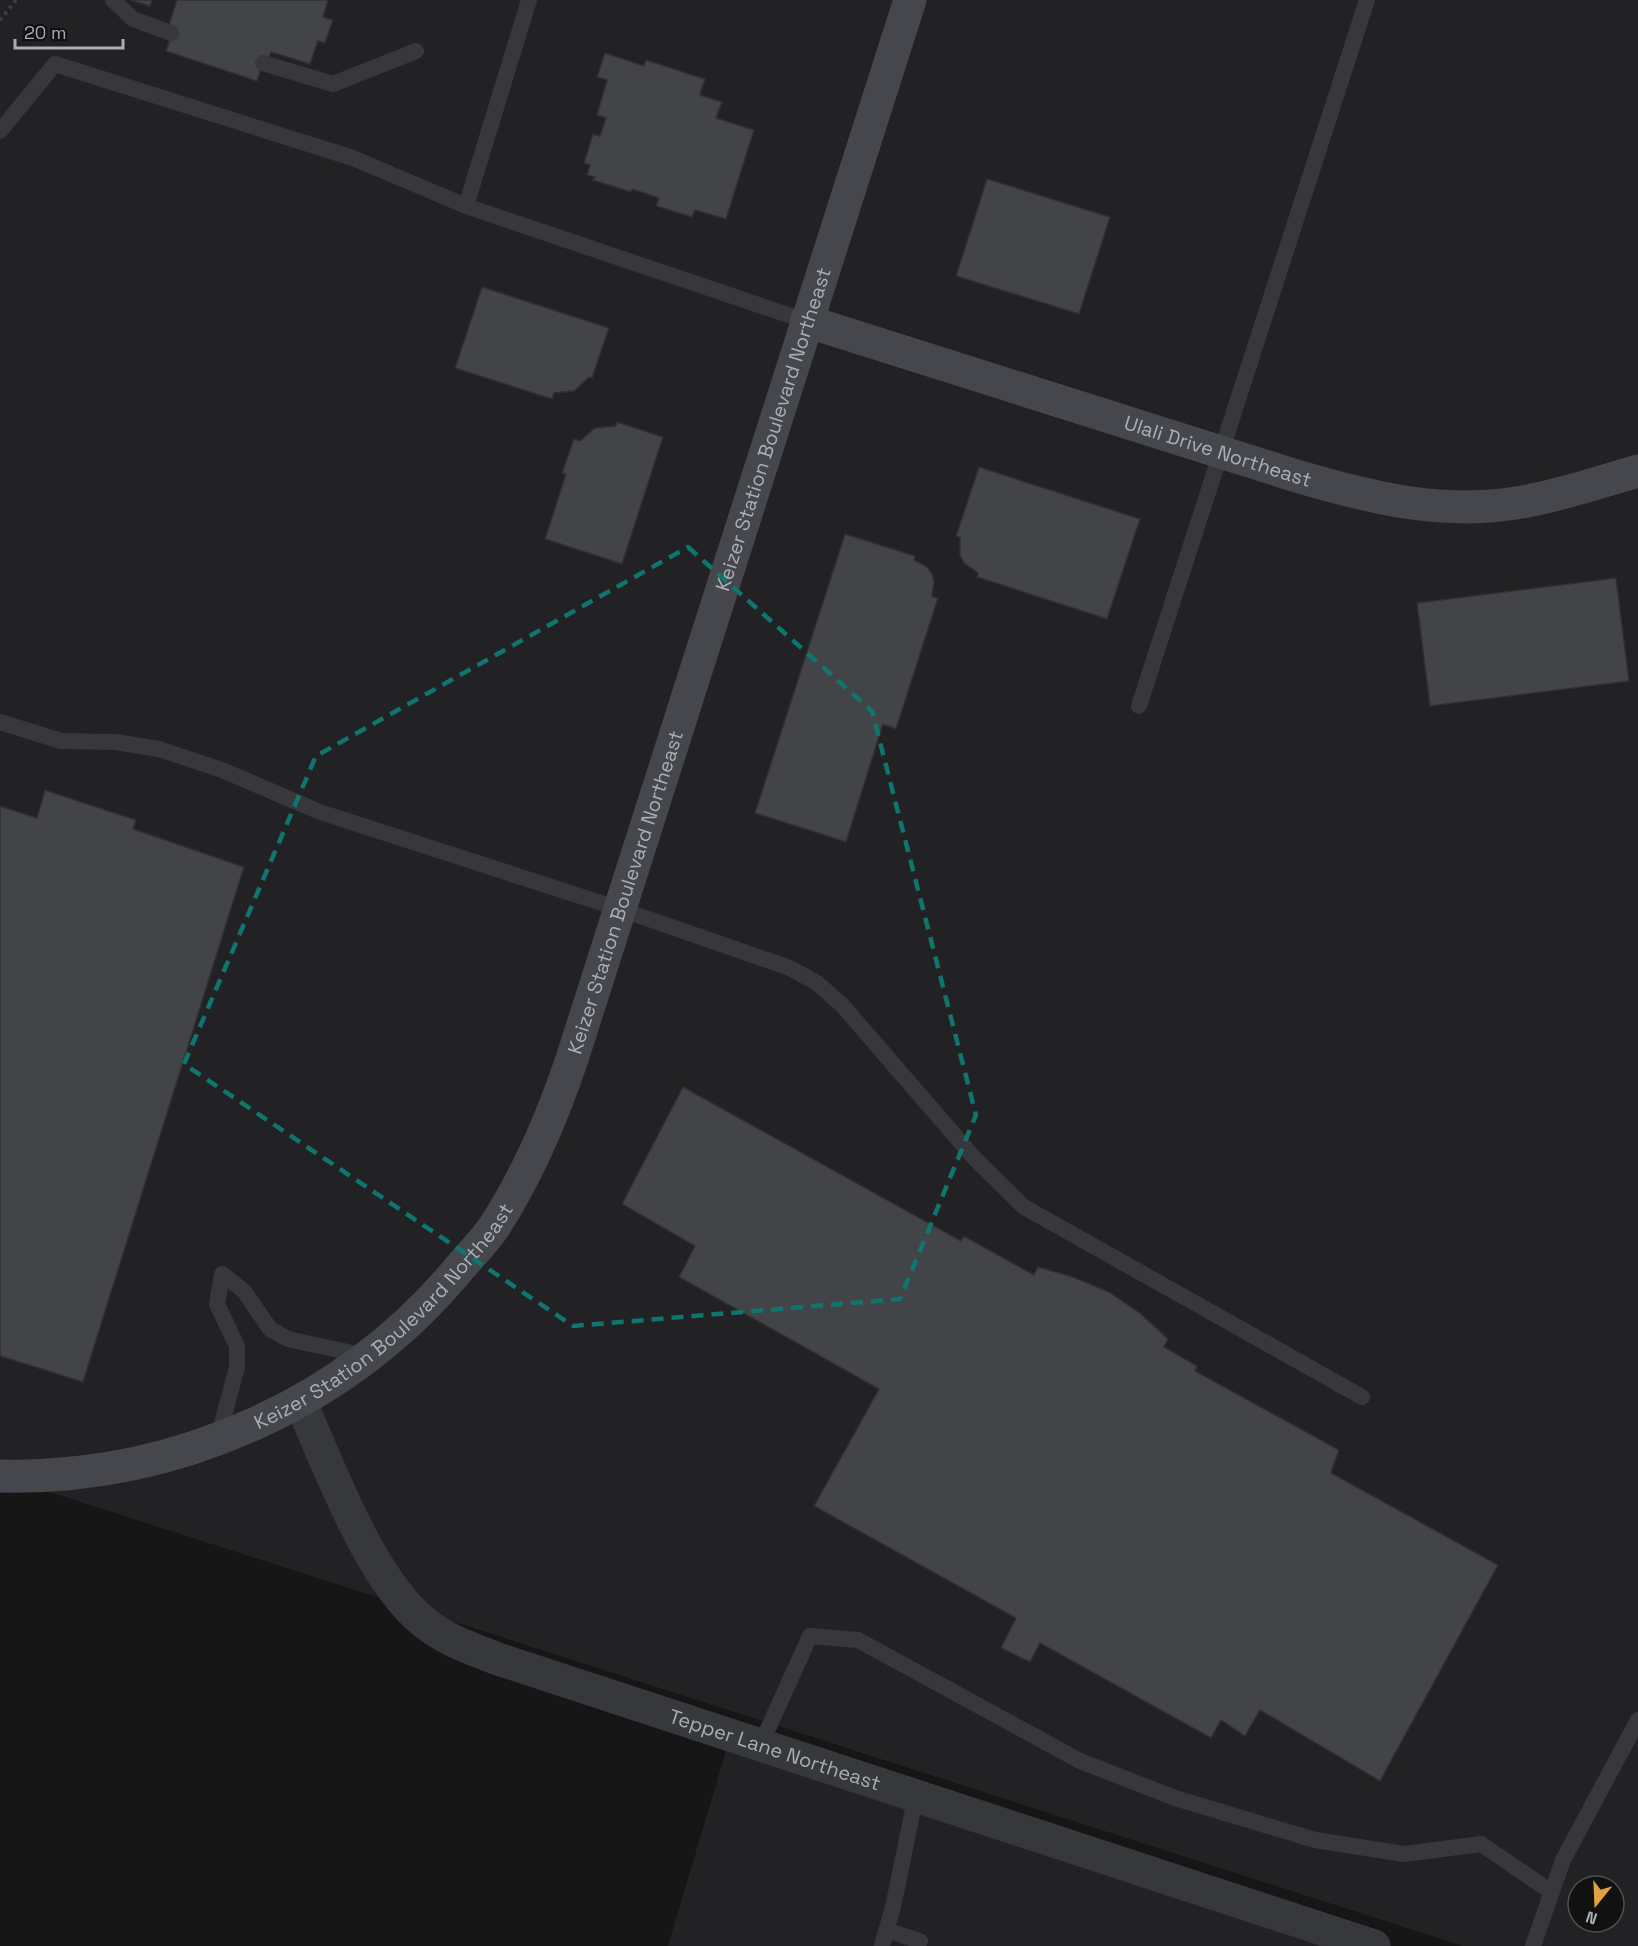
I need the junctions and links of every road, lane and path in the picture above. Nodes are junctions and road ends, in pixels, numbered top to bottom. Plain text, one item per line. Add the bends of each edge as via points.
1 (16, 0) edge
2 (113, 0) edge
3 (529, 0) edge
4 (910, 0) edge
5 (1366, 0) edge
6 (0, 20) edge
7 (171, 33) dead end
8 (416, 51) dead end
9 (263, 63) dead end
10 (0, 131) edge
11 (466, 206) junction
12 (806, 321) junction
13 (1221, 452) junction
14 (1638, 471) edge
15 (1139, 706) dead end
16 (0, 722) edge
17 (620, 909) junction
18 (369, 1357) junction
19 (1362, 1397) dead end
20 (300, 1401) junction
21 (218, 1439) junction
22 (0, 1476) edge
23 (1638, 1720) edge
24 (761, 1744) junction
25 (916, 1795) junction
26 (1550, 1891) junction
27 (1319, 1937) edge
28 (884, 1938) edge
29 (920, 1941) dead end
30 (1374, 1946) edge
31 (1533, 1946) edge

1 - 6 path
2 - 7 lane via 133,19
3 - 11 lane
4 - 12 main road, Keizer Station Boulevard Northeast
5 - 13 lane
8 - 9 lane via 333,84
10 - 11 lane via 55,64 353,158
11 - 12 lane
12 - 13 main road, Ulali Drive Northeast
12 - 17 main road, Keizer Station Boulevard Northeast
13 - 14 main road, Ulali Drive Northeast via 1357,495 1448,507 1531,501
13 - 15 lane
16 - 17 lane via 61,741 115,742 159,749 222,770 320,812
17 - 18 main road, Keizer Station Boulevard Northeast via 556,1105 515,1192 492,1229 450,1281 410,1323
17 - 19 lane via 790,968 817,983 842,1005 976,1160 1024,1207
18 - 20 main road, Keizer Station Boulevard Northeast
18 - 21 lane via 288,1339 270,1329 244,1291 222,1274 217,1304 237,1346 237,1366
20 - 21 main road, Keizer Station Boulevard Northeast
20 - 24 street, Tepper Lane Northeast via 356,1526 392,1588 424,1623 451,1641 495,1658
21 - 22 main road, Keizer Station Boulevard Northeast via 137,1464 80,1474
23 - 26 lane
24 - 25 street, Tepper Lane Northeast
24 - 26 lane via 810,1636 858,1640 1080,1761 1174,1798 1315,1840 1404,1854 1481,1844
25 - 27 street, Tepper Lane Northeast
25 - 28 lane
26 - 31 lane
27 - 30 street, Tepper Lane Northeast
28 - 29 lane

